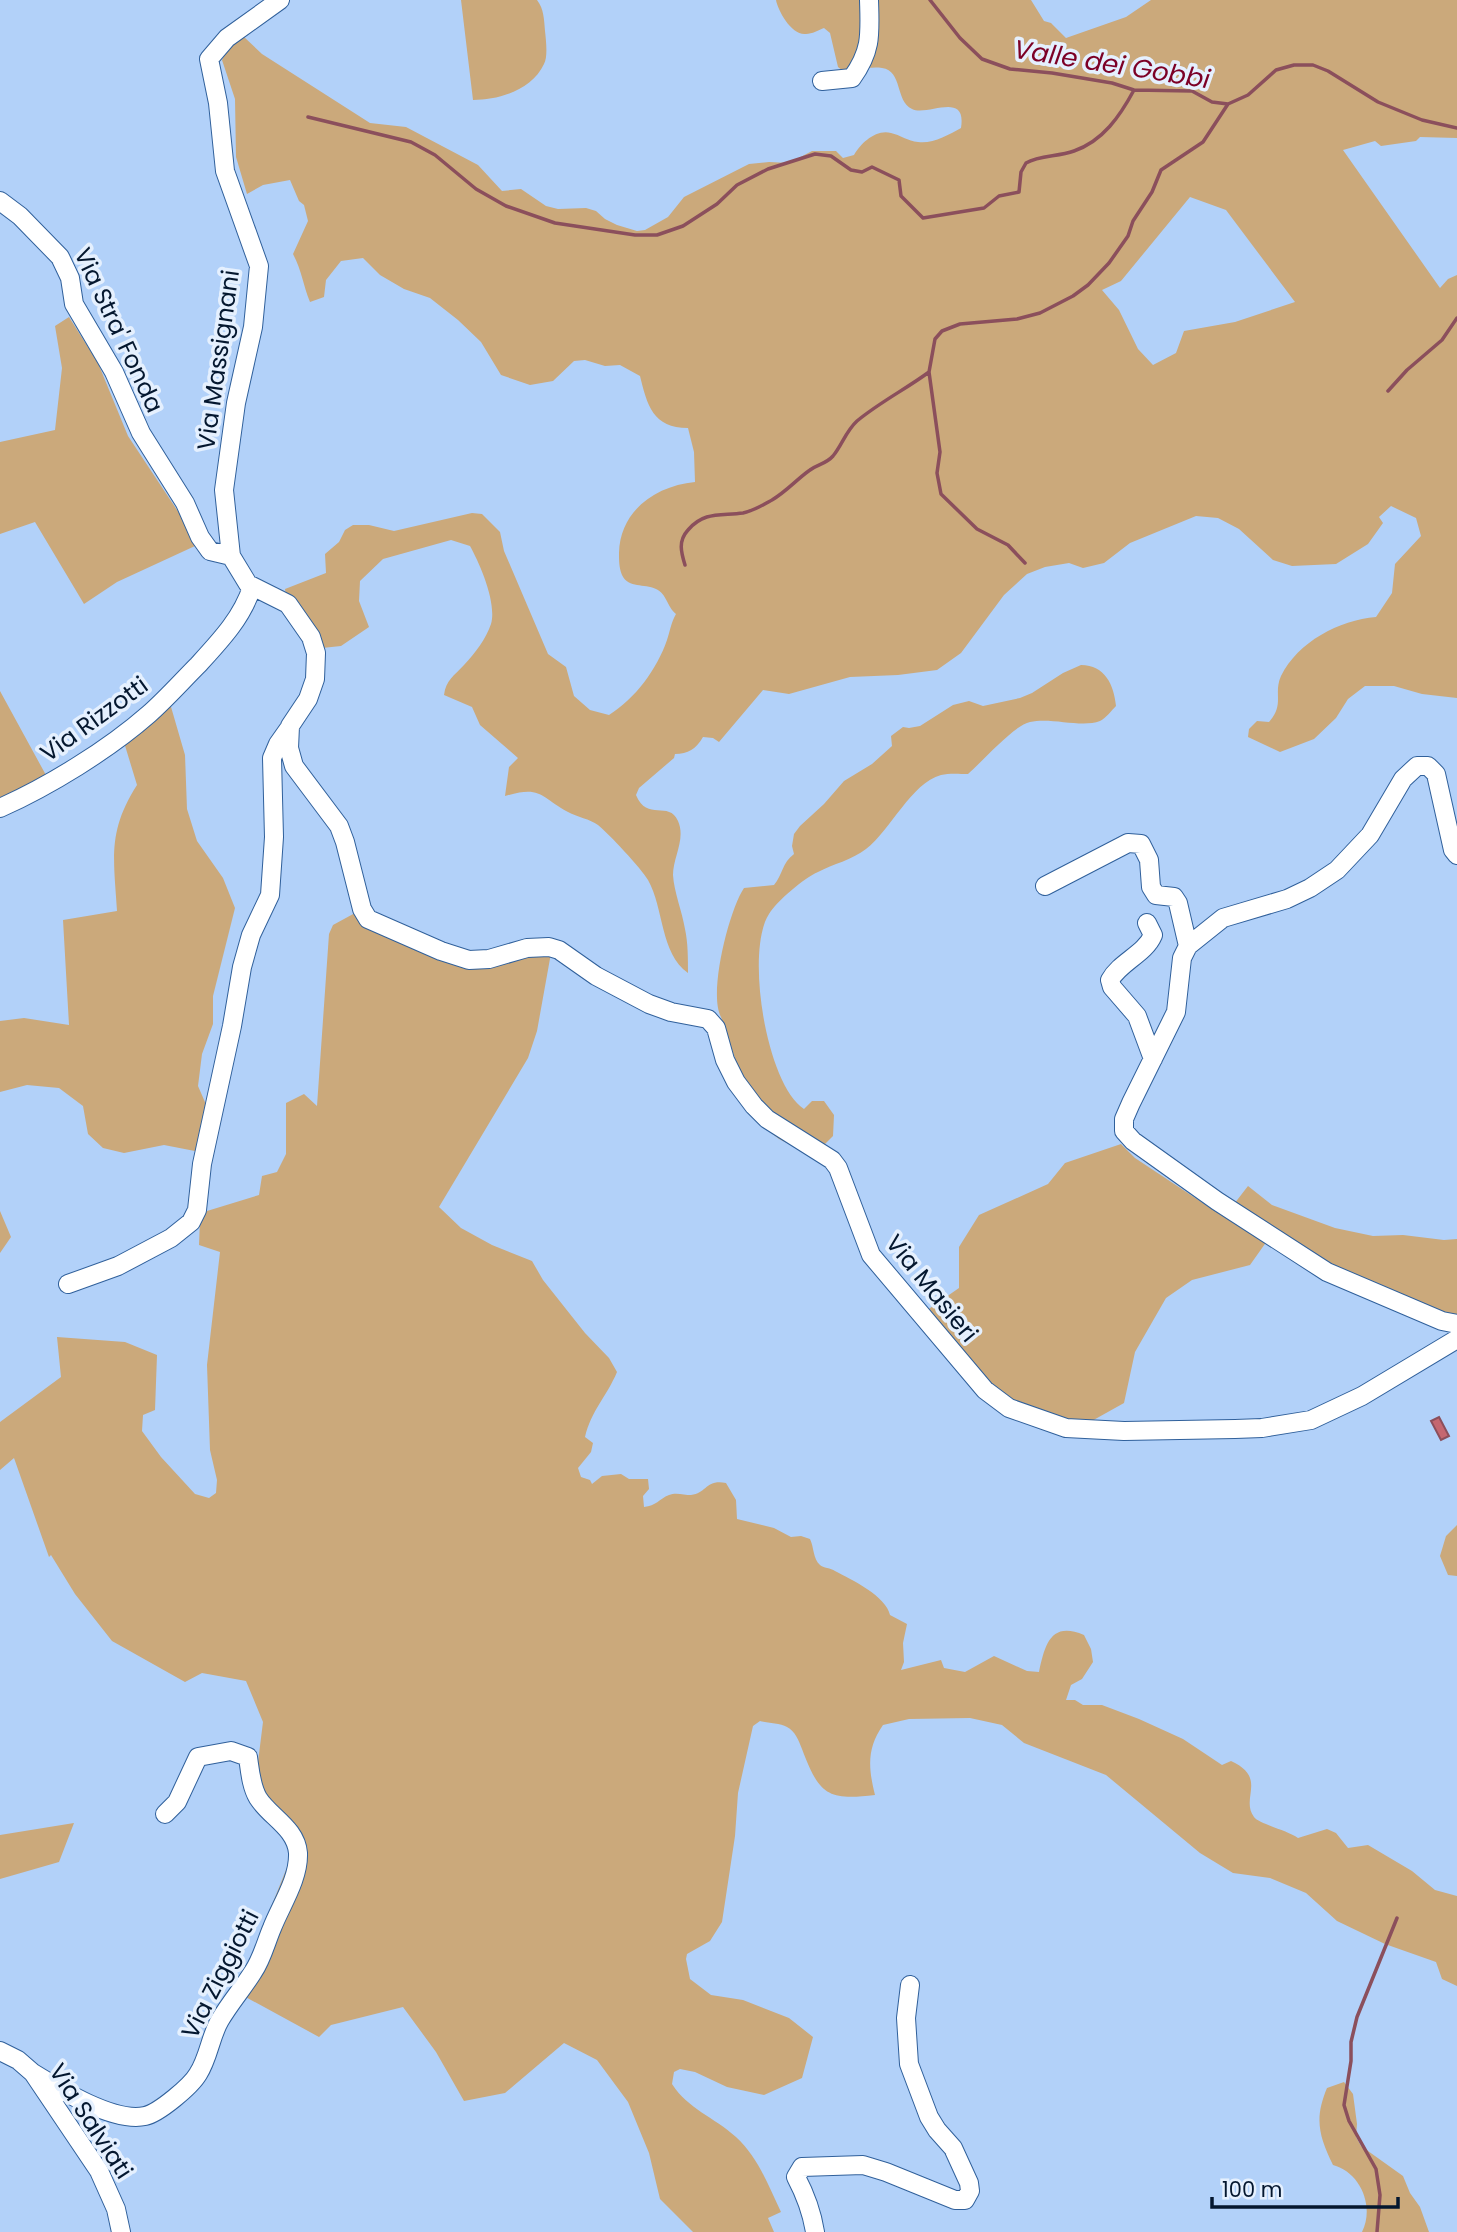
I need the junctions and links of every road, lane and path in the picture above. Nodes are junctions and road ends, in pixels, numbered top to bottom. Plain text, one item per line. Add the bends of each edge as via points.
1 (280, 0) edge
2 (869, 0) edge
3 (822, 81) dead end
4 (0, 201) edge
5 (231, 556) junction
6 (252, 587) junction
7 (290, 726) junction
8 (0, 808) edge
9 (1457, 855) edge
10 (1045, 886) dead end
11 (1147, 923) dead end
12 (1188, 946) junction
13 (1153, 1059) junction
14 (68, 1284) dead end
15 (1457, 1324) edge
16 (1457, 1339) edge
17 (165, 1814) dead end
18 (910, 1985) dead end
19 (0, 2051) edge
20 (33, 2073) junction
21 (121, 2232) edge
22 (815, 2232) edge

1 - 5 street, Via Massignani via 228,38 209,59 225,171 259,267 224,491
2 - 3 street via 865,60 852,78
4 - 5 street, Via Stra' Fonda via 60,257 70,278 74,304 200,537 211,551
5 - 6 street, Via Stra' Fonda
6 - 7 street via 288,604 311,637 316,653 315,679
6 - 8 street, Via Rizzotti via 232,626 149,714 39,789
7 - 14 street via 272,758 270,895 242,967 197,1210 191,1222 171,1238 102,1274
7 - 16 street, Via Masieri via 294,766 339,826 368,919 469,960 549,947 649,1004 708,1019 742,1091 767,1119 832,1160 845,1181 871,1255 985,1390 1009,1408 1066,1428 1262,1428 1318,1418
9 - 12 street via 1436,774 1428,766 1417,766 1403,779 1370,835 1337,870 1287,899 1223,918
10 - 12 street via 1128,843 1141,844 1156,895 1174,897 1178,902
11 - 13 street via 1153,935 1150,942 1110,980 1137,1016
12 - 13 street via 1182,958 1176,1012
13 - 15 street via 1124,1119 1124,1131 1133,1141 1327,1272
17 - 20 street, Via Ziggiotti via 177,1802 198,1757 231,1751 247,1757 259,1799 287,1829 298,1851 295,1876 255,1969 220,2020 197,2076 145,2117 90,2105
18 - 22 street via 906,2018 909,2064 929,2117 953,2148 970,2191 965,2200 955,2200 863,2165 802,2167 796,2177
19 - 20 street, Via Salviati
20 - 21 street, Via Salviati via 99,2171

